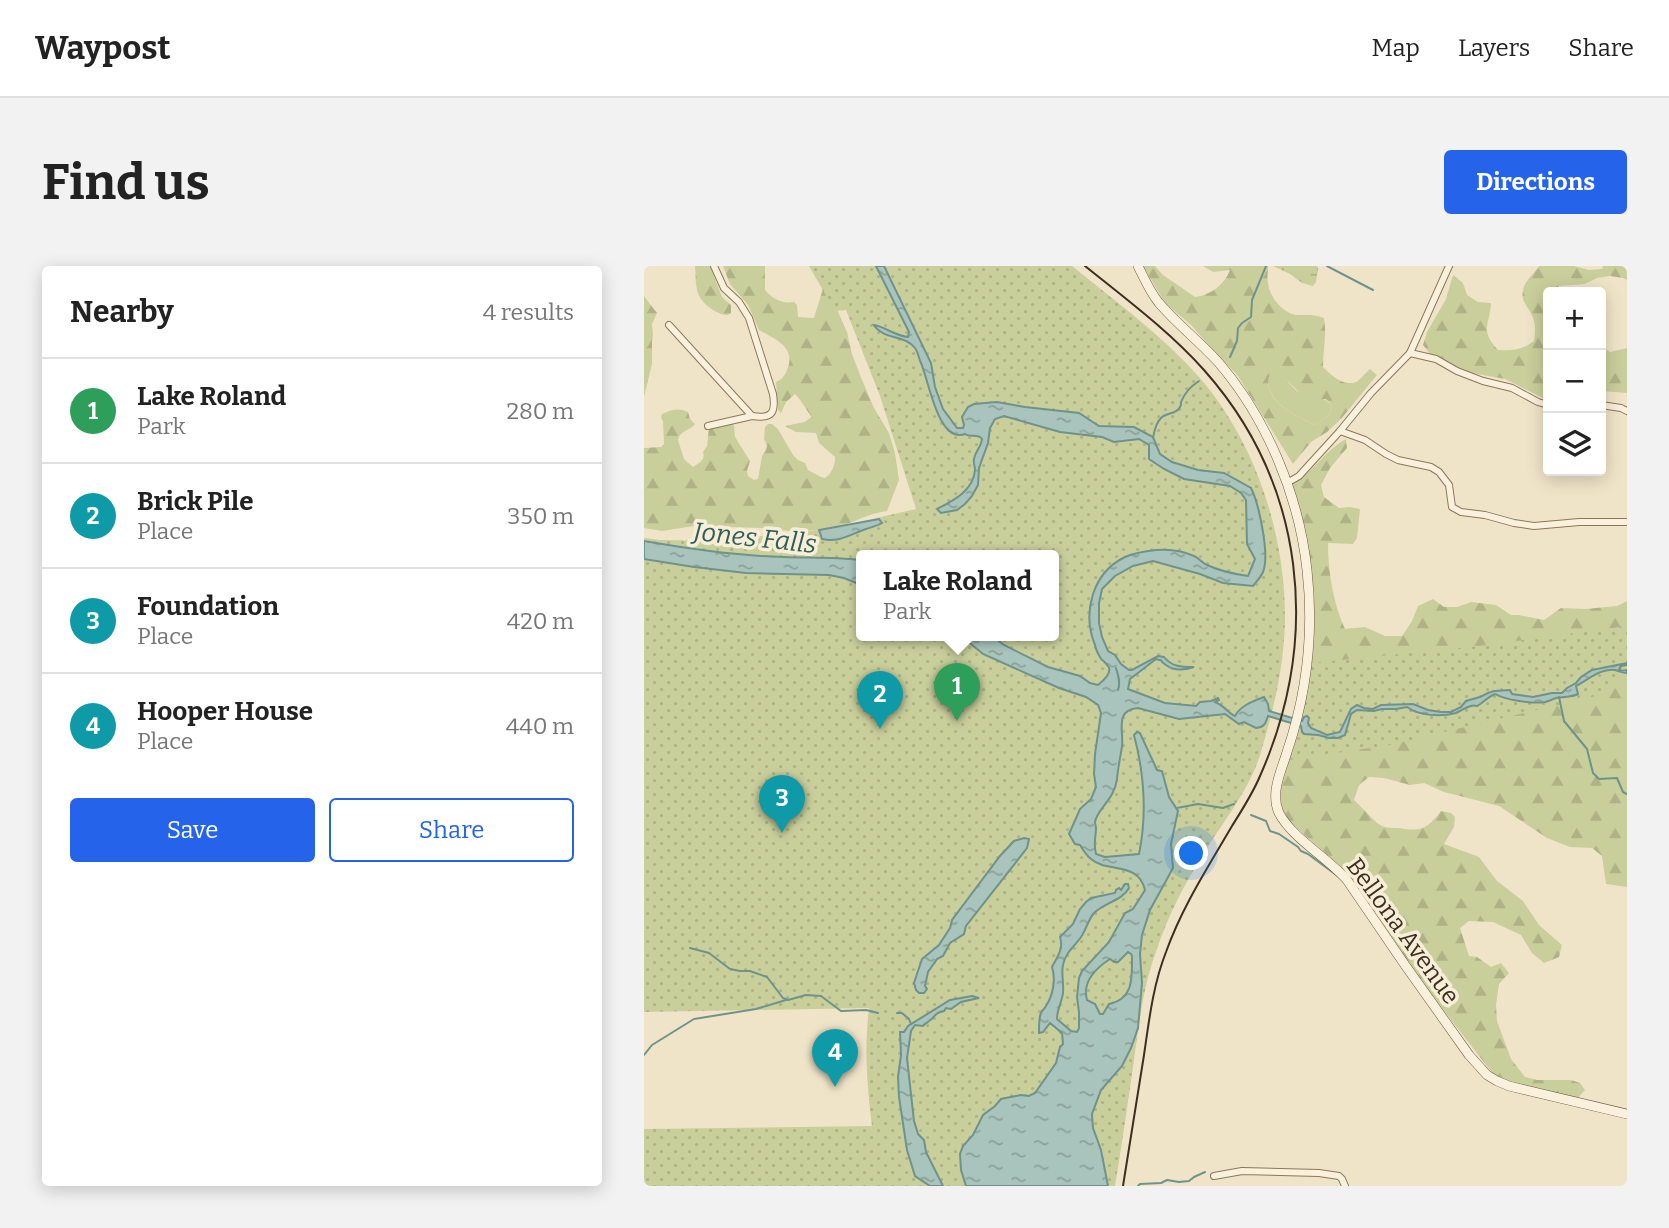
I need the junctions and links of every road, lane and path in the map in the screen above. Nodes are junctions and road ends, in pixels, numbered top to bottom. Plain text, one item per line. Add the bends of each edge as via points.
1 (714, 266) edge
2 (1138, 266) edge
3 (1449, 266) edge
4 (669, 325) dead end
5 (1410, 352) junction
6 (1543, 404) edge
7 (1606, 406) edge
8 (1627, 411) edge
9 (752, 416) junction
10 (708, 426) dead end
11 (1340, 431) junction
12 (1287, 483) junction
13 (1627, 522) edge
14 (1627, 1114) edge
15 (1214, 1176) dead end
16 (1345, 1186) edge

1 - 9 street via 724,288 749,318 773,394 772,413
2 - 12 main road, Bellona Avenue via 1159,302 1236,384 1263,428
3 - 5 street
4 - 9 street
5 - 6 street
5 - 11 street
7 - 8 street
9 - 10 street
11 - 12 street
11 - 13 street via 1398,460 1439,472 1449,485 1452,507 1461,512 1534,526
12 - 14 main road, Bellona Avenue via 1303,542 1310,621 1300,707 1276,788 1279,813 1347,880 1487,1075 1509,1086
15 - 16 street via 1242,1171 1319,1173 1339,1176

